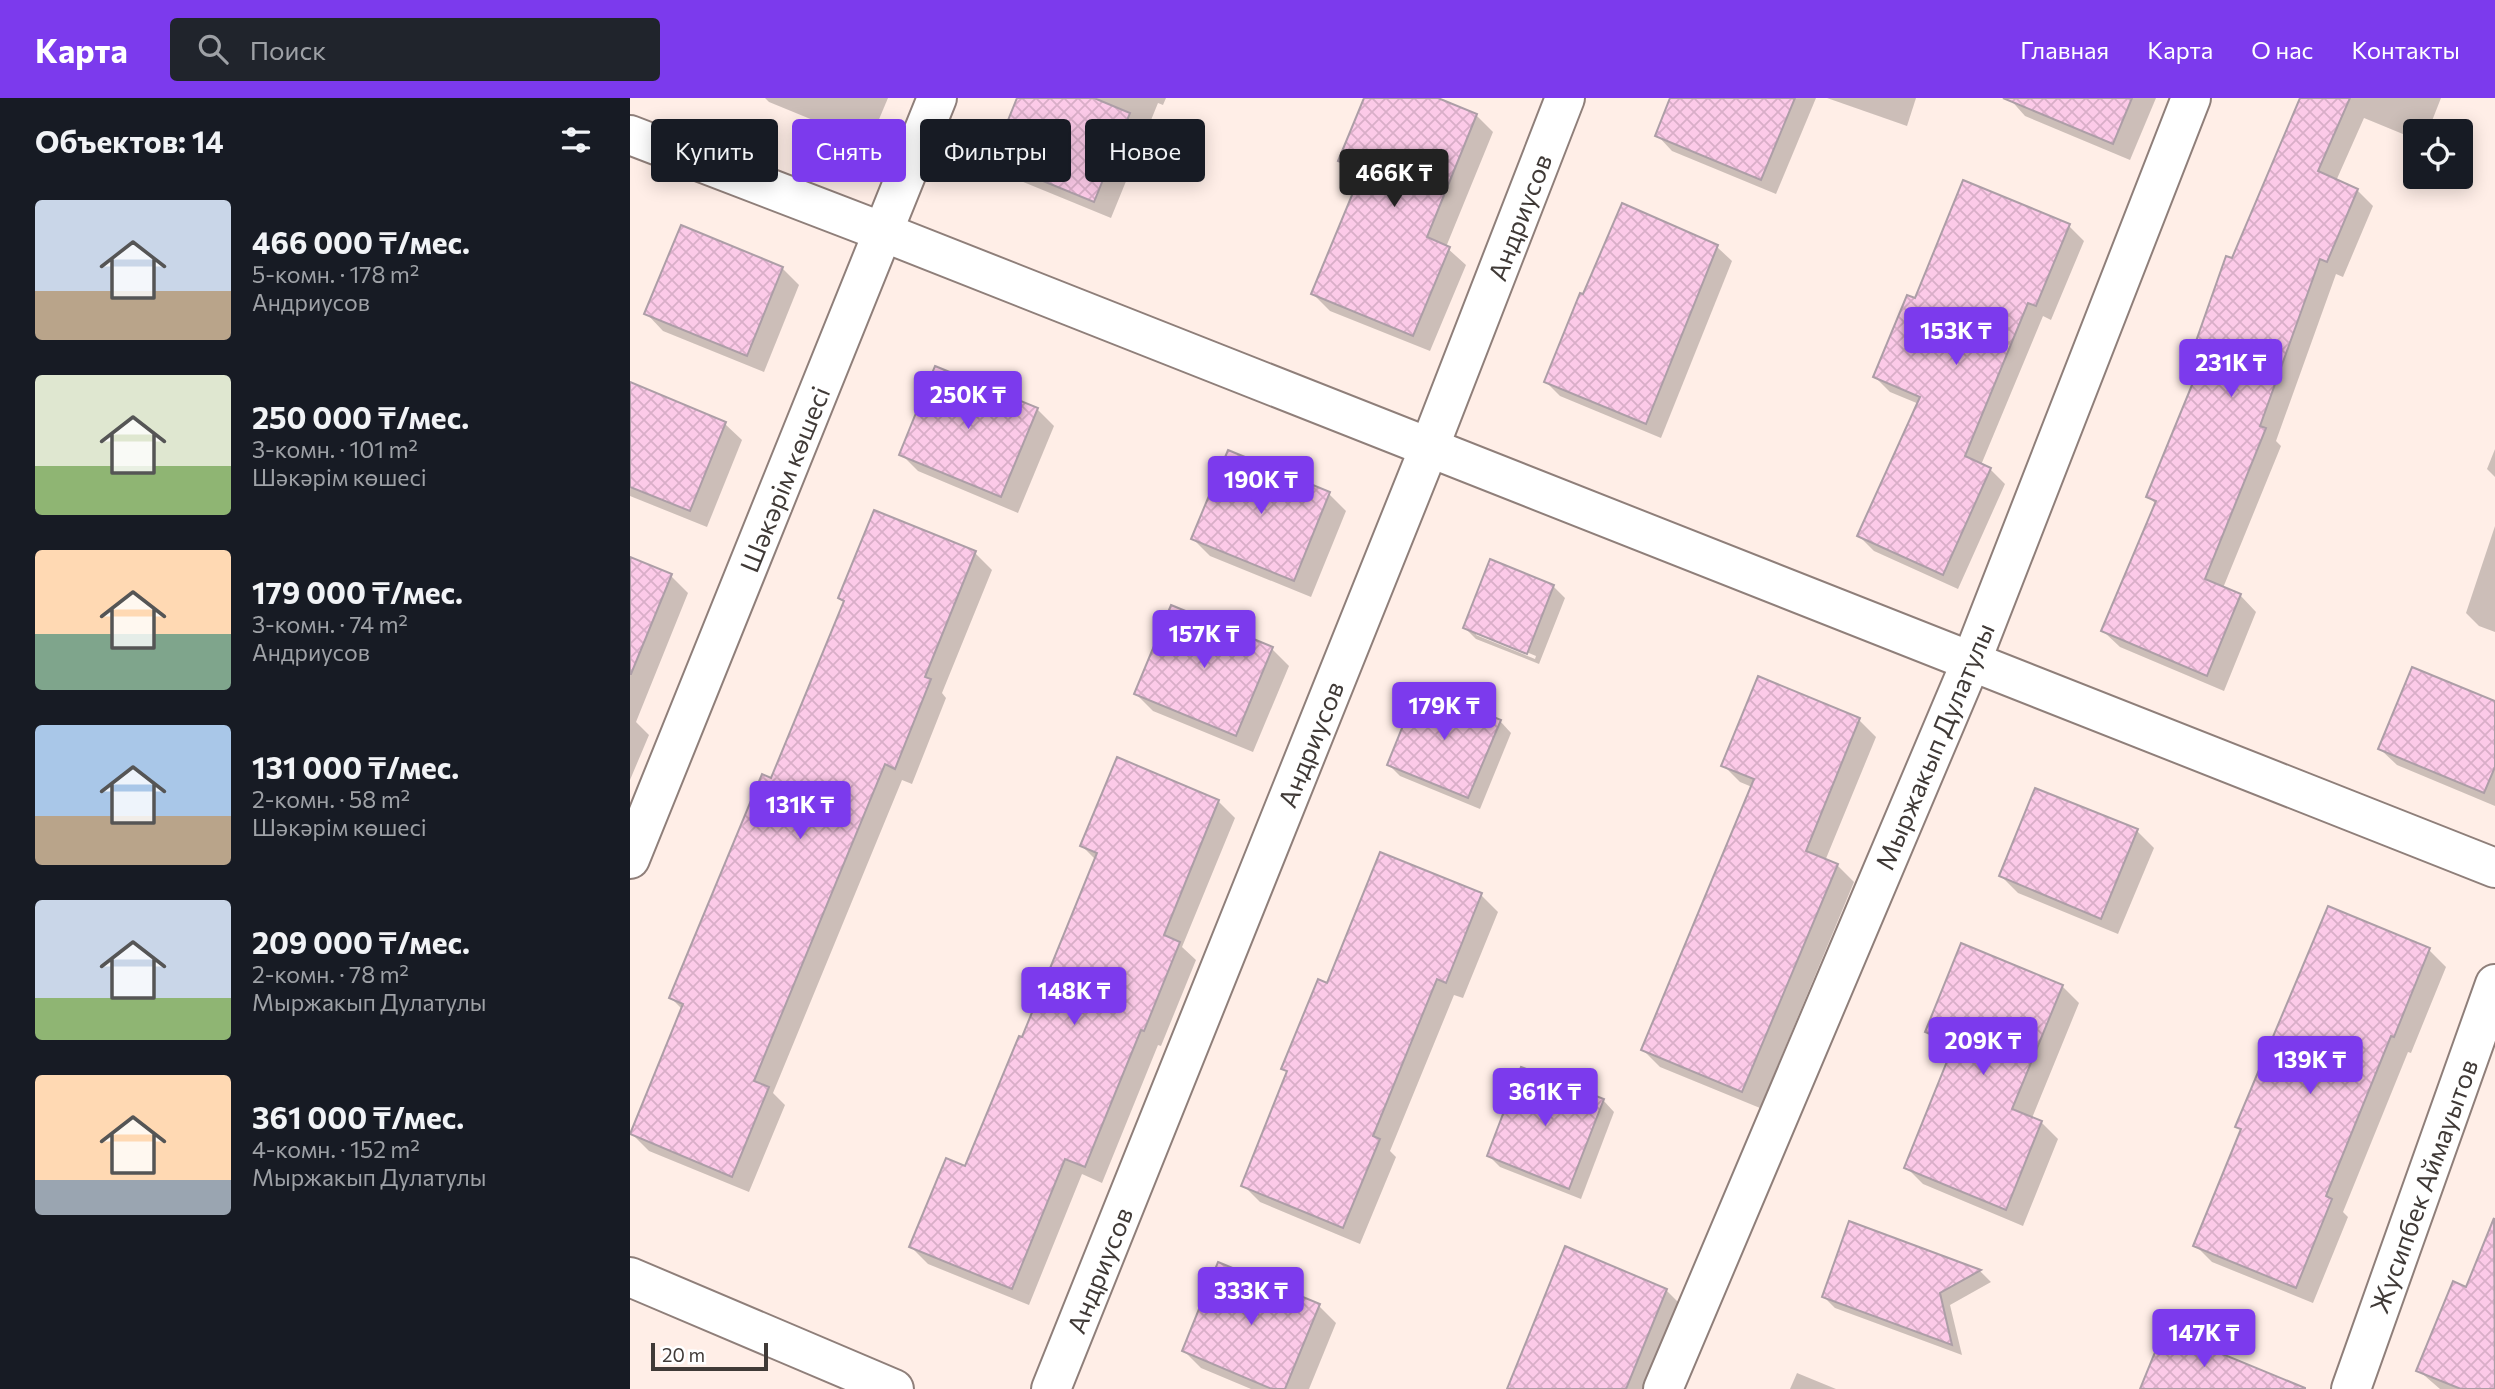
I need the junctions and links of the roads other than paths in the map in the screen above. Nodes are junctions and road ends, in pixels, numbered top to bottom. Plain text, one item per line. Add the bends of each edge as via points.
1 (937, 98) edge
2 (1565, 98) edge
3 (2191, 98) edge
4 (630, 135) edge
5 (884, 232) junction
6 (1429, 448) junction
7 (1971, 662) junction
8 (630, 859) edge
9 (2495, 868) edge
10 (2495, 984) edge
11 (630, 1277) edge
12 (894, 1389) edge
13 (1051, 1389) edge
14 (1663, 1389) edge
15 (2351, 1389) edge

1 - 5 street, Шәкәрім көшесі
2 - 6 street, Андриусов
3 - 7 street, Мыржакып Дулатулы
4 - 5 street
5 - 6 street
5 - 8 street, Шәкәрім көшесі
6 - 7 street
6 - 13 street, Андриусов
7 - 9 street
7 - 14 street, Мыржакып Дулатулы
10 - 15 street, Жусипбек Аймауытов
11 - 12 street

